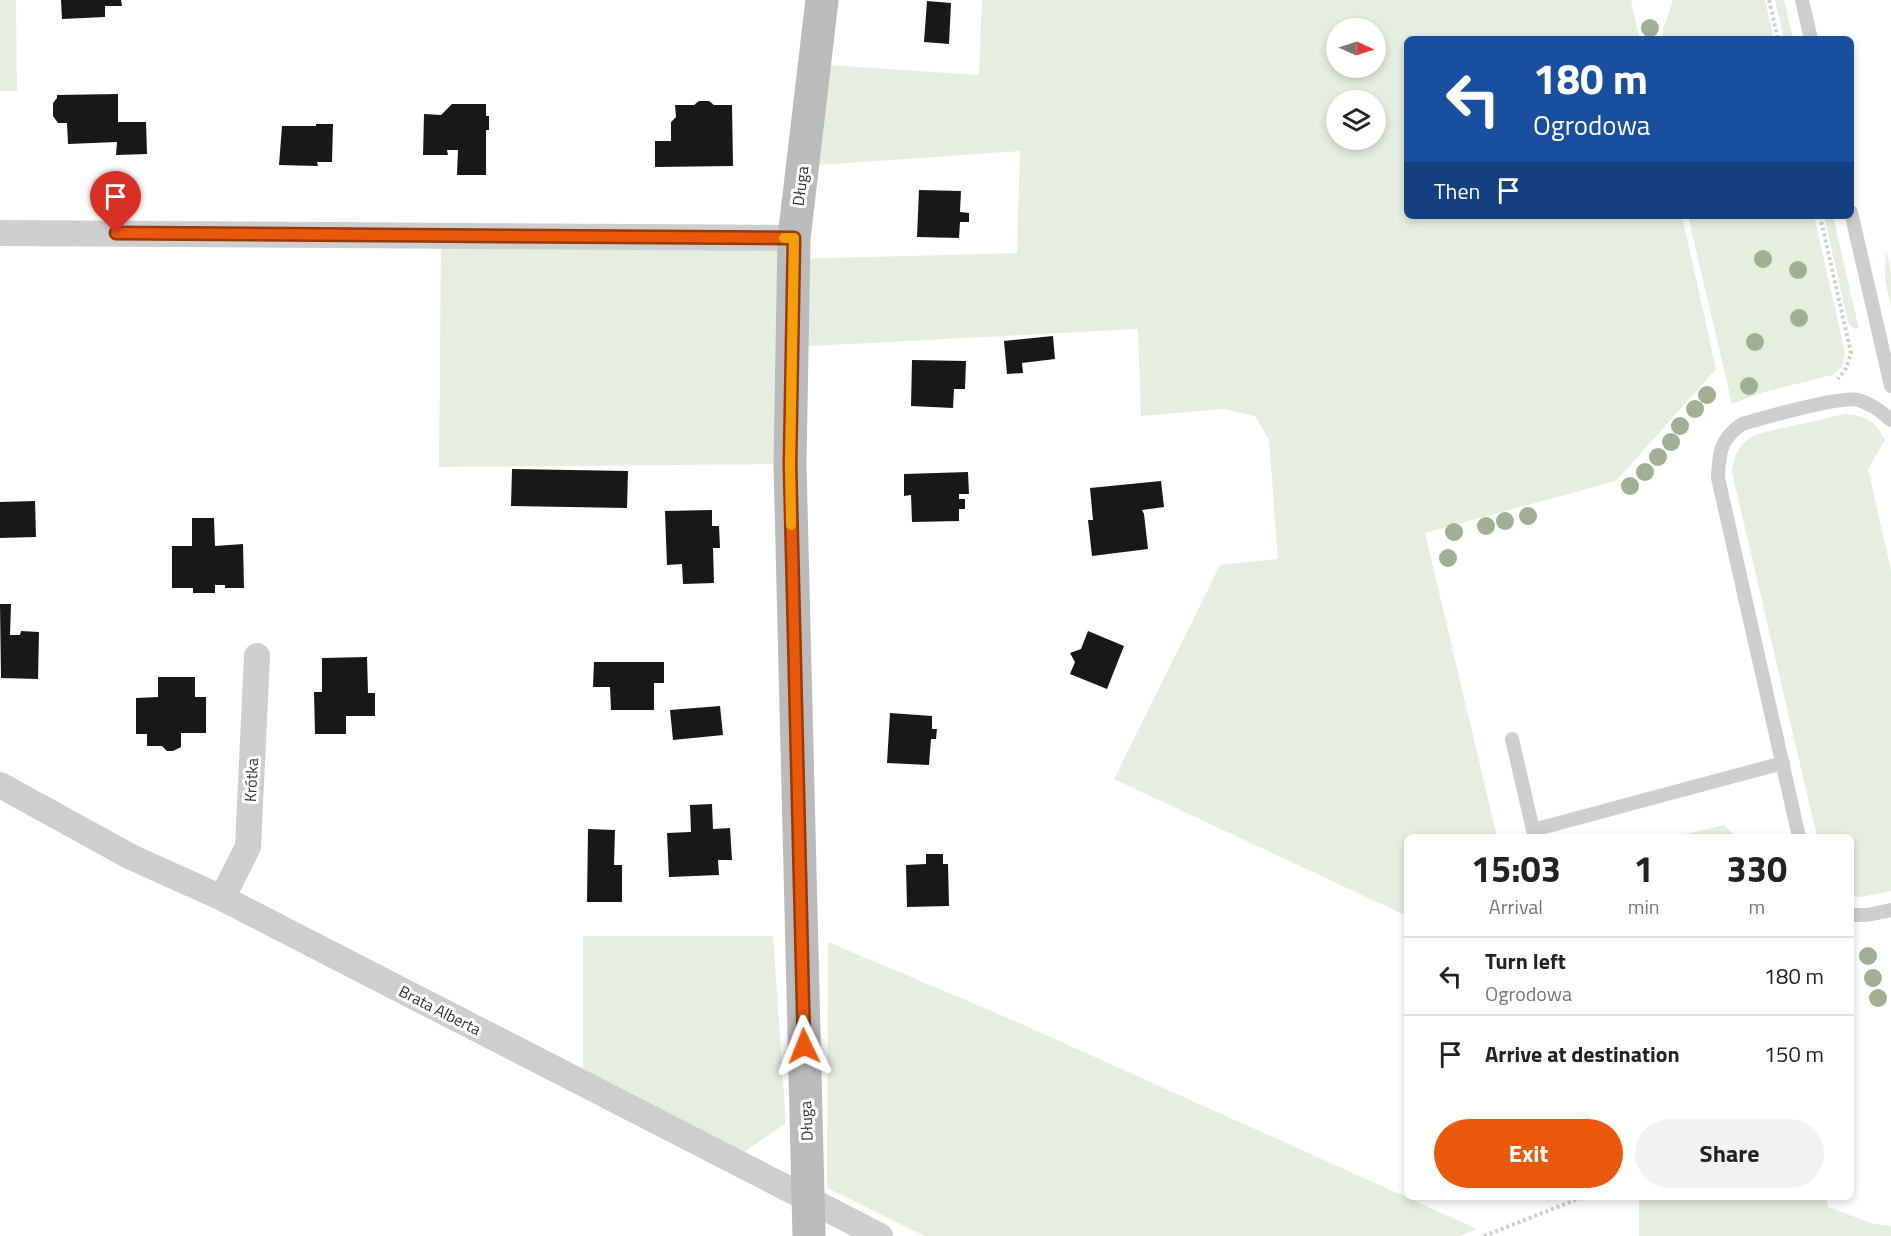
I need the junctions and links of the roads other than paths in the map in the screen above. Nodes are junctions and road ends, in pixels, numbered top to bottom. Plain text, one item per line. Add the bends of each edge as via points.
1 (822, 0) edge
2 (1802, 0) edge
3 (1810, 36) edge
4 (1853, 219) edge
5 (0, 232) edge
6 (794, 238) junction
7 (1891, 386) edge
8 (1891, 420) edge
9 (256, 656) dead end
10 (1512, 739) dead end
11 (1783, 763) junction
12 (0, 785) edge
13 (1798, 834) edge
14 (222, 898) junction
15 (1891, 910) edge
16 (1854, 915) edge
17 (808, 1200) junction
18 (808, 1236) edge
19 (880, 1236) edge

1 - 6 street, Długa
2 - 3 lane
4 - 7 lane
5 - 6 street
6 - 17 street, Długa via 790,464
8 - 11 lane via 1857,400 1840,400 1742,424 1729,433 1721,449 1718,478
9 - 14 street, Krótka via 248,847
10 - 11 lane via 1533,830
11 - 13 lane
12 - 14 street, Brata Alberta via 131,857
14 - 17 street, Brata Alberta
15 - 16 lane
17 - 18 street, Długa
17 - 19 street, Brata Alberta

